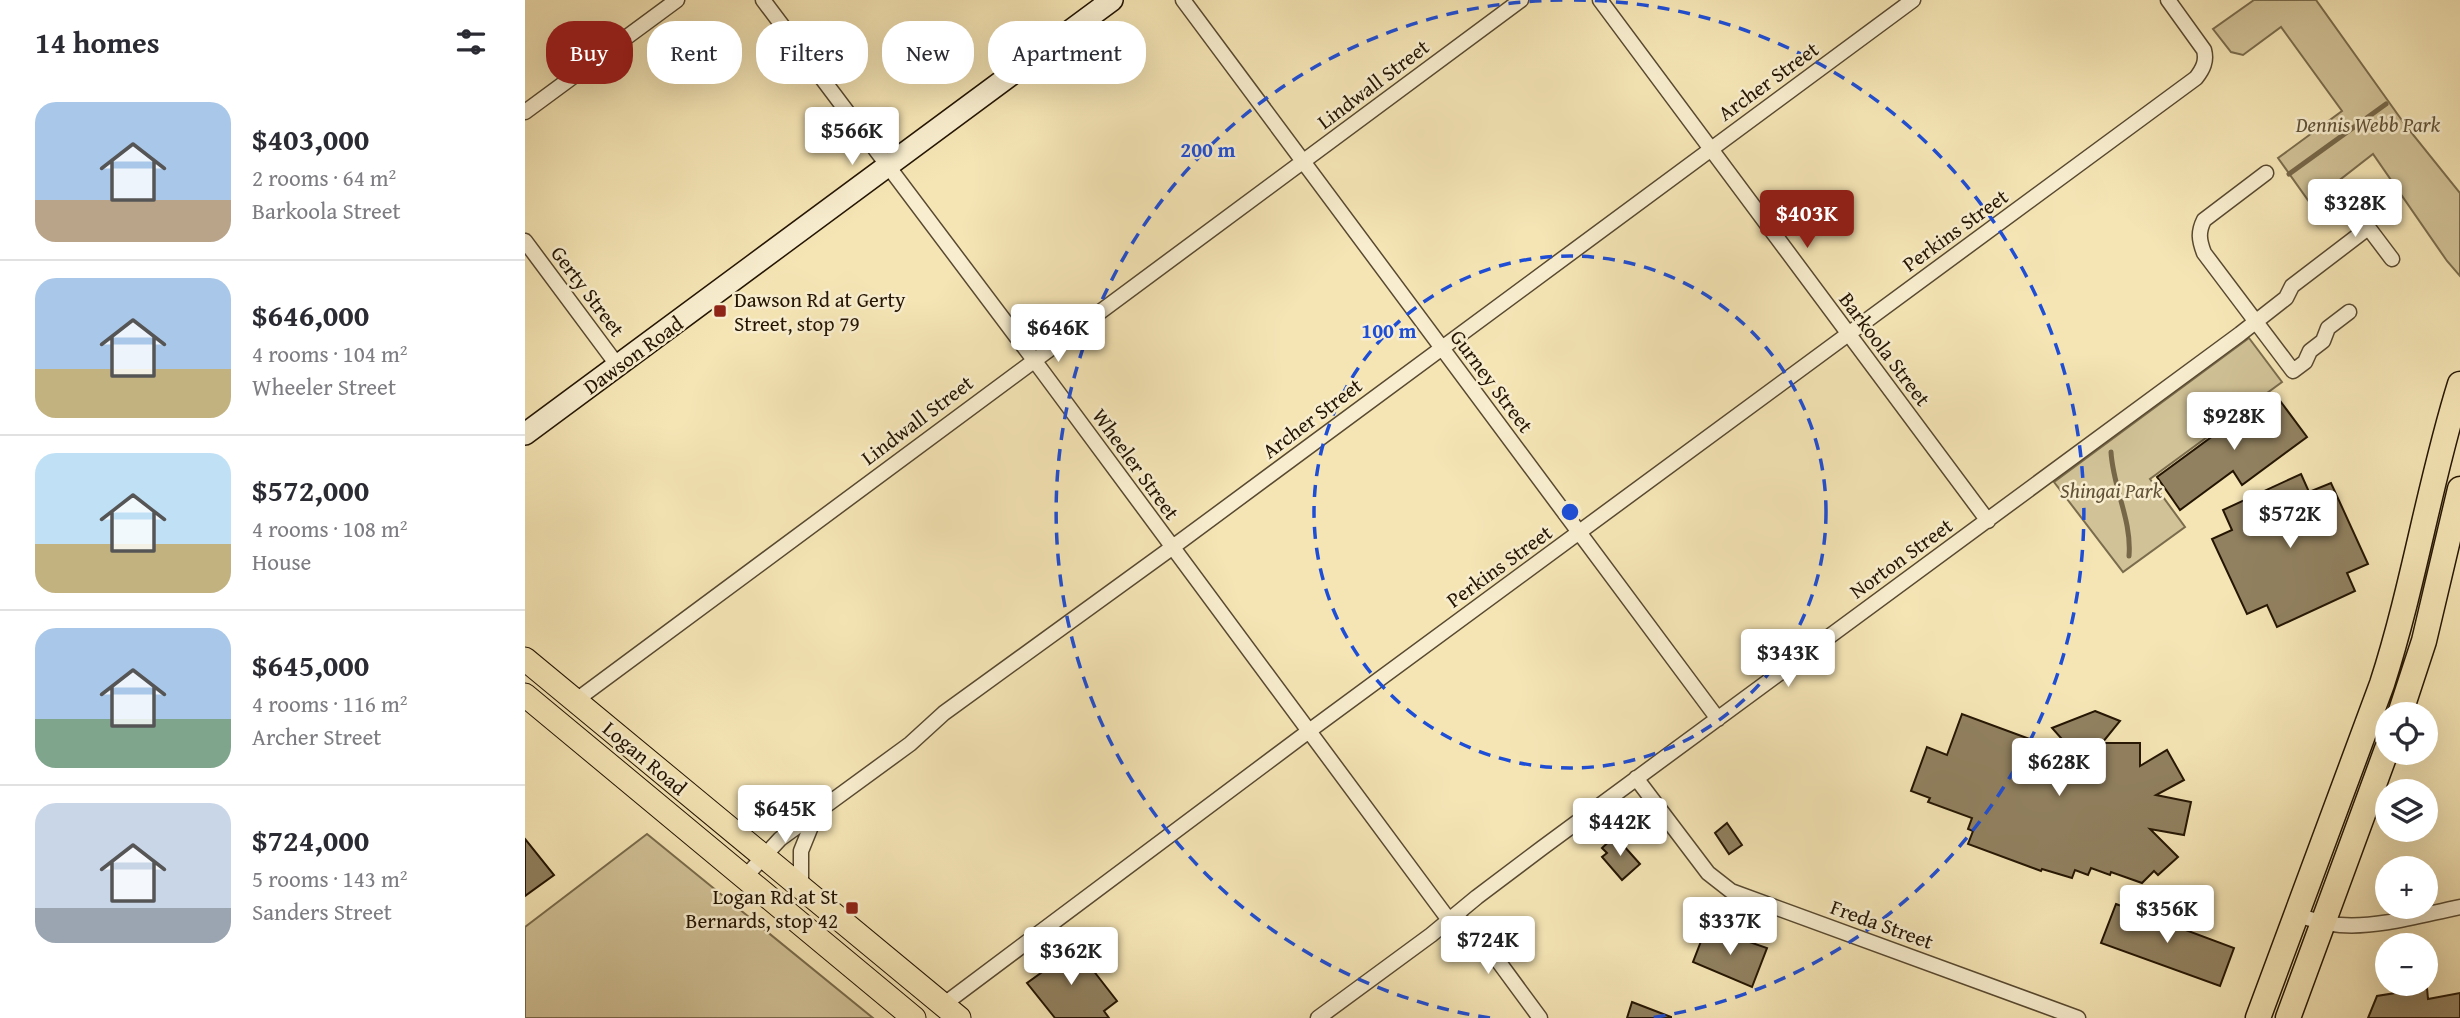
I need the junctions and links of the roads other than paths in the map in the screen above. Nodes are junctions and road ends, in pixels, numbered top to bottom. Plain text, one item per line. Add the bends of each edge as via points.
1 (677, 0) edge
2 (763, 0) edge
3 (1112, 0) edge
4 (1183, 0) edge
5 (1521, 0) edge
6 (1600, 0) edge
7 (1913, 0) edge
8 (2168, 0) edge
9 (525, 112) edge
10 (1710, 149) junction
11 (1304, 161) junction
12 (888, 166) junction
13 (2266, 173) dead end
14 (2346, 198) dead end
15 (2368, 228) junction
16 (525, 241) edge
17 (2392, 259) dead end
18 (2349, 312) dead end
19 (2257, 321) junction
20 (1849, 335) junction
21 (1441, 348) junction
22 (1034, 360) junction
23 (618, 366) junction
24 (2460, 384) edge
25 (525, 434) edge
26 (2460, 489) edge
27 (1987, 521) junction
28 (1579, 533) junction
29 (1172, 548) junction
30 (525, 659) edge
31 (525, 695) edge
32 (575, 701) junction
33 (2404, 702) edge
34 (1718, 719) junction
35 (1309, 731) junction
36 (2381, 765) edge
37 (1636, 778) junction
38 (816, 813) junction
39 (763, 856) junction
40 (744, 878) junction
41 (801, 888) junction
42 (2460, 906) edge
43 (2297, 915) junction
44 (1452, 918) junction
45 (2324, 923) junction
46 (951, 1011) edge
47 (914, 1018) edge
48 (1318, 1018) edge
49 (1540, 1018) edge
50 (2078, 1018) edge
51 (2258, 1018) edge
52 (2288, 1018) edge

1 - 9 street
2 - 12 street, Wheeler Street
3 - 12 main road, Dawson Road
4 - 11 street, Gurney Street
5 - 11 street, Lindwall Street
6 - 10 street, Barkoola Street
7 - 10 street, Archer Street
8 - 20 street, Perkins Street via 2204,50 2204,68 2196,78
10 - 20 street, Barkoola Street
10 - 21 street, Archer Street
11 - 21 street, Gurney Street
11 - 22 street, Lindwall Street
12 - 22 street, Wheeler Street
12 - 23 main road, Dawson Road
13 - 19 street via 2204,220 2199,230 2204,253
14 - 15 street
15 - 17 street
15 - 19 street, Norton Street via 2292,286 2286,298
16 - 23 street, Gerty Street
18 - 19 street via 2328,328 2323,341 2293,371
19 - 27 street, Norton Street
20 - 27 street, Barkoola Street
20 - 28 street, Perkins Street
21 - 28 street, Gurney Street
21 - 29 street, Archer Street
22 - 29 street, Wheeler Street
22 - 32 street, Lindwall Street
23 - 25 main road, Dawson Road
24 - 43 highway via 2396,641
26 - 33 highway via 2424,641
27 - 34 street, Norton Street
28 - 34 street, Gurney Street
28 - 35 street, Perkins Street
29 - 35 street, Wheeler Street
29 - 38 street, Archer Street
30 - 32 main road, Logan Road
31 - 40 main road, Logan Road
32 - 39 main road, Logan Road
34 - 37 street, Norton Street
35 - 44 street, Wheeler Street
35 - 46 street, Perkins Street
36 - 45 highway
37 - 44 street, Norton Street
37 - 50 street, Freda Street via 1708,873 1731,891
38 - 39 street, Archer Street
38 - 41 street via 801,850
39 - 40 street, Archer Street
39 - 41 main road, Logan Road
40 - 47 main road, Logan Road
41 - 46 main road, Logan Road
42 - 45 street via 2372,924
43 - 45 street
43 - 51 highway
44 - 48 street, Norton Street
44 - 49 street, Wheeler Street via 1479,935
45 - 52 highway

